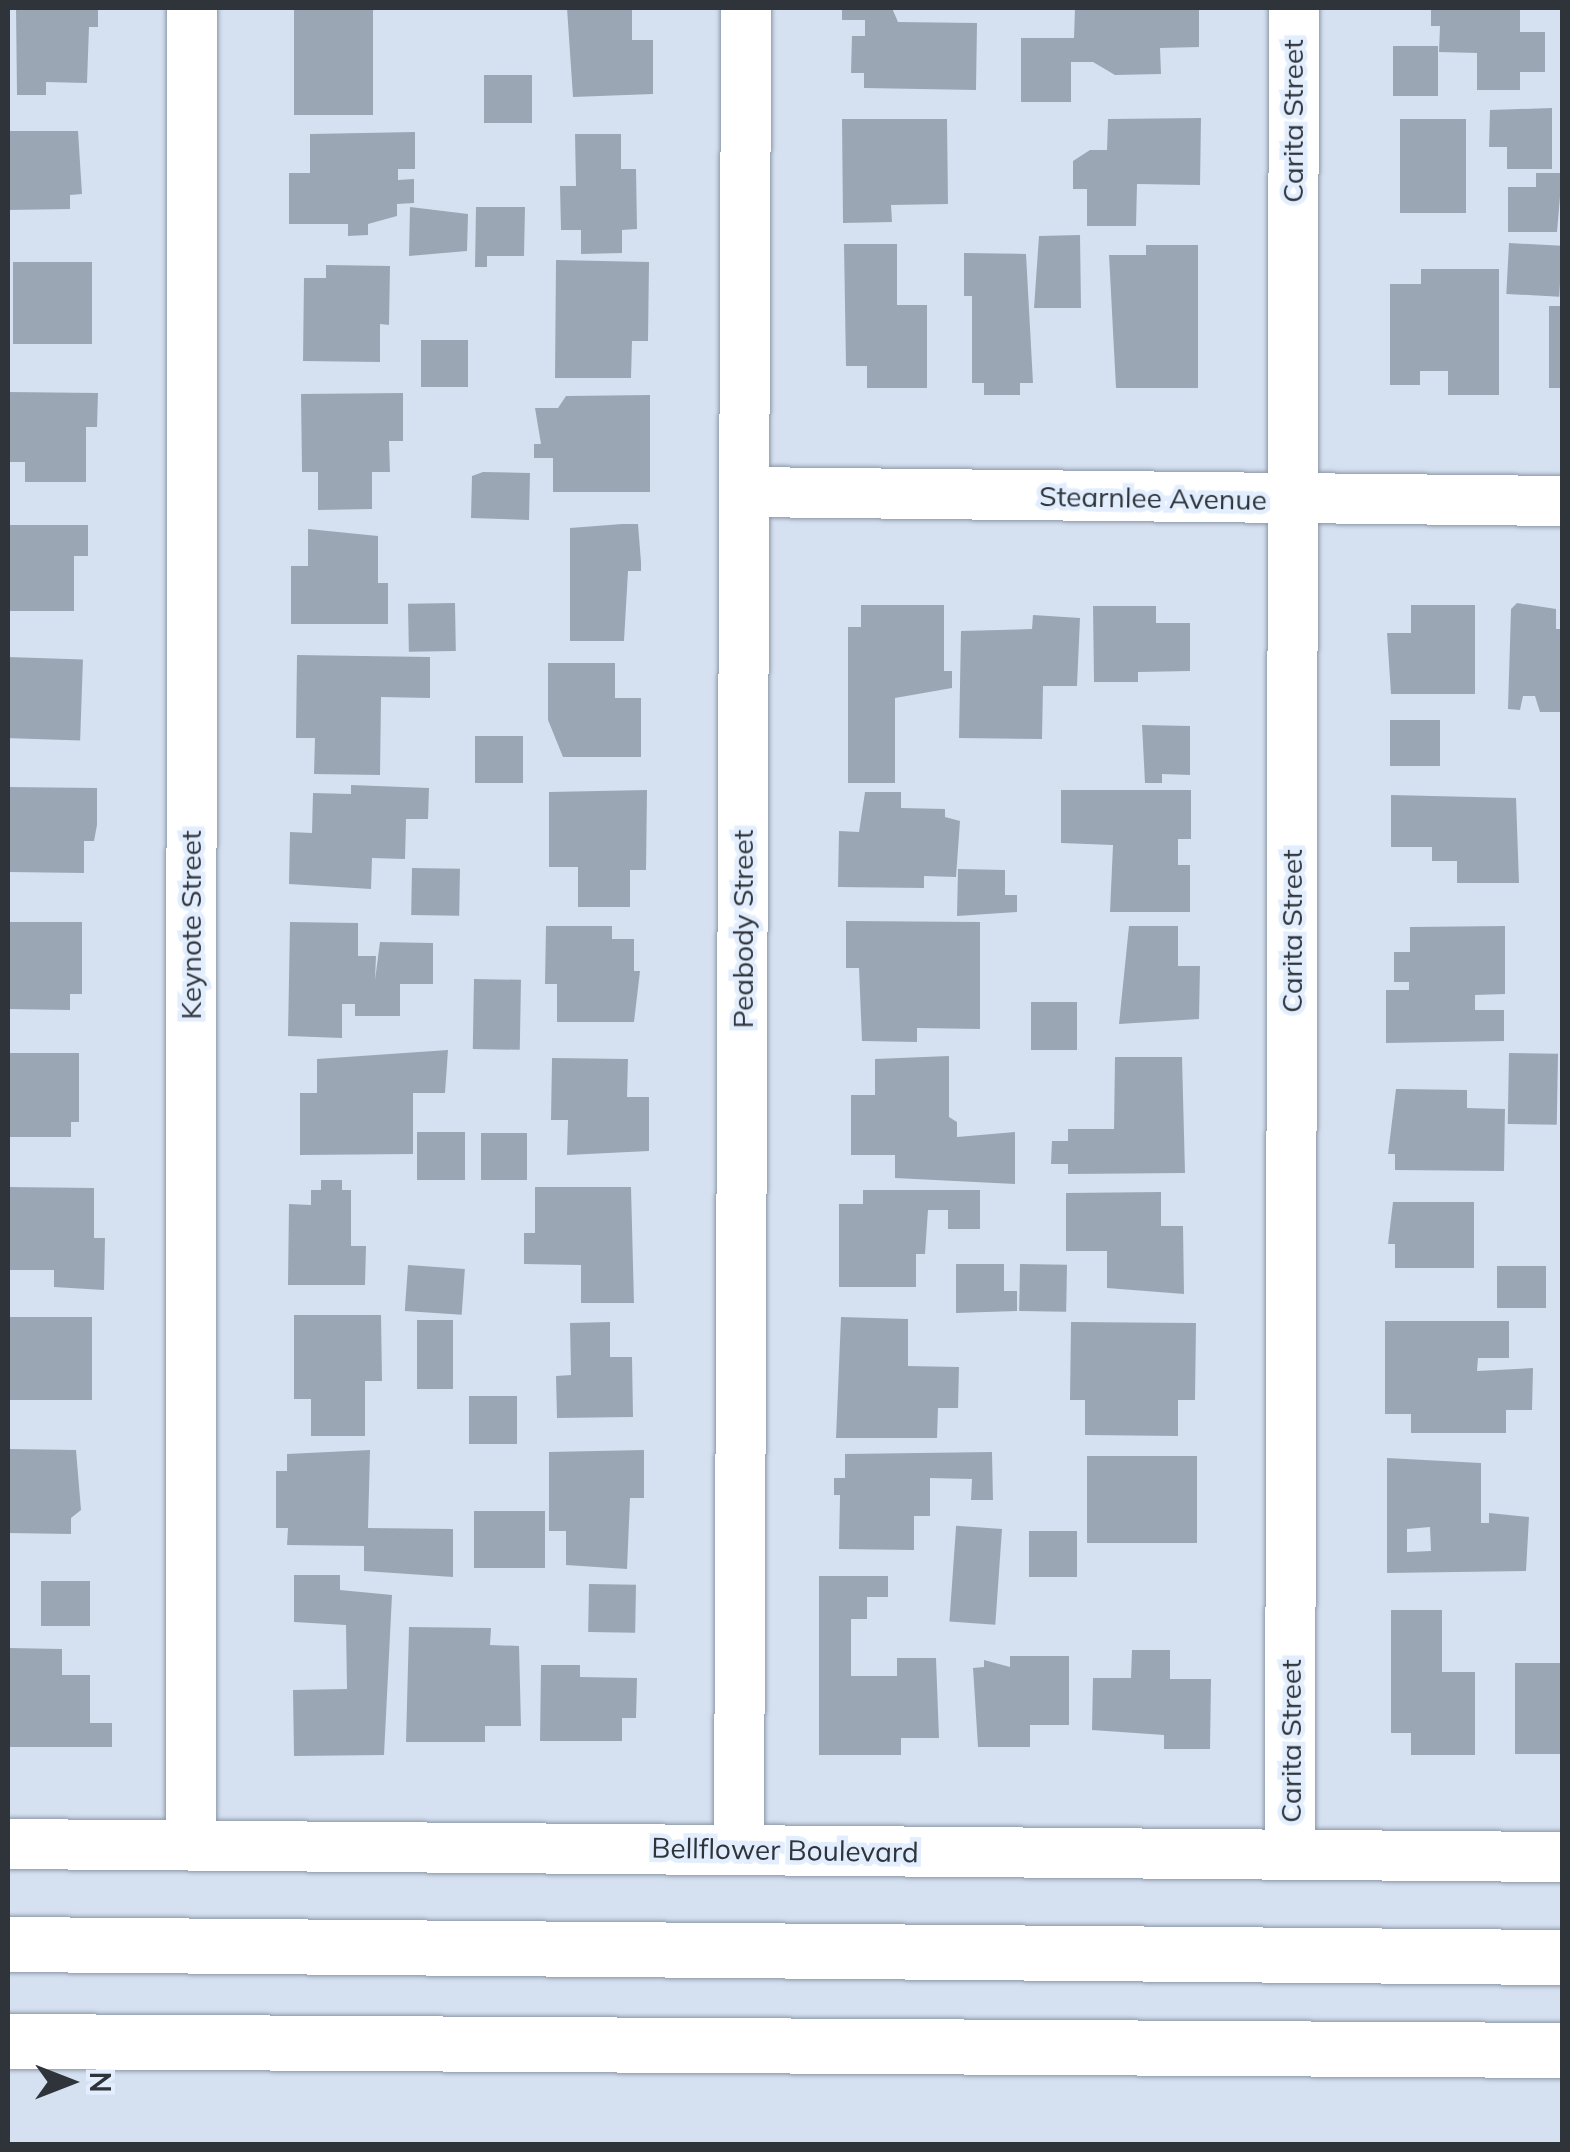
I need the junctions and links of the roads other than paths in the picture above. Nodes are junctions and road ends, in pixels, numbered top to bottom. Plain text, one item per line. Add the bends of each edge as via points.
1 (192, 8) edge
2 (746, 8) edge
3 (1294, 8) edge
4 (744, 492) junction
5 (1293, 500) junction
6 (1562, 502) edge
7 (8, 1844) edge
8 (190, 1844) junction
9 (739, 1850) junction
10 (1290, 1856) junction
11 (1562, 1858) edge
12 (8, 1944) edge
13 (1562, 1957) edge
14 (8, 2041) edge
15 (1562, 2050) edge

1 - 8 street, Keynote Street
2 - 4 street, Peabody Street
3 - 5 street, Carita Street
4 - 5 street, Stearnlee Avenue
4 - 9 street, Peabody Street
5 - 6 street, Stearnlee Avenue
5 - 10 street, Carita Street
7 - 8 street, Bellflower Boulevard
8 - 9 street, Bellflower Boulevard
9 - 10 street, Bellflower Boulevard
10 - 11 street, Bellflower Boulevard
12 - 13 main road
14 - 15 main road

